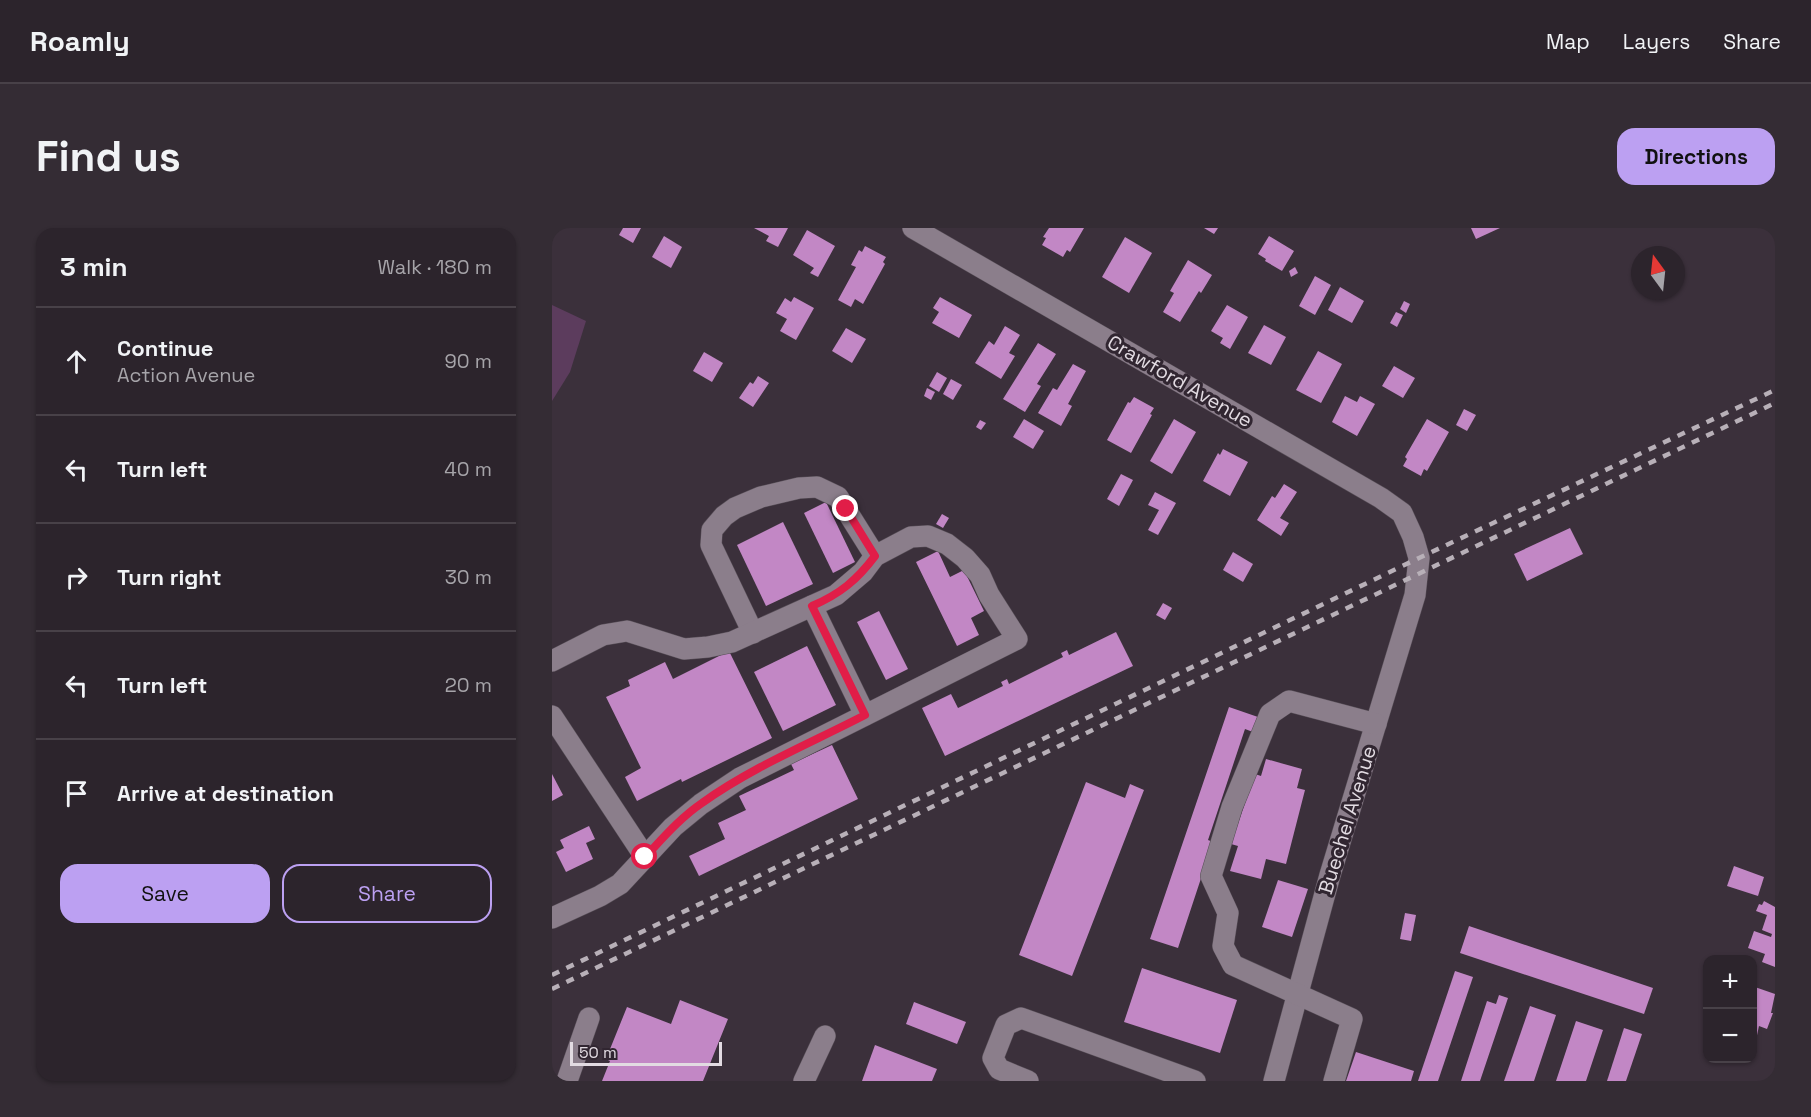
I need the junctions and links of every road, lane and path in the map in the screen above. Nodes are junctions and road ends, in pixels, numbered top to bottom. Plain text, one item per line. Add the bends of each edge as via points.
1 (913, 228) edge
2 (875, 556) junction
3 (1419, 558) joint
4 (812, 606) junction
5 (753, 633) junction
6 (552, 661) edge
7 (865, 715) junction
8 (552, 716) edge
9 (1376, 724) junction
10 (645, 857) junction
11 (552, 918) edge
12 (1297, 995) junction
13 (589, 1018) dead end
14 (825, 1036) dead end
15 (1167, 1076) edge
16 (567, 1081) edge
17 (804, 1081) edge
18 (1028, 1081) edge
19 (1195, 1081) edge
20 (1274, 1081) edge
21 (1334, 1081) edge

1 - 3 street, Crawford Avenue via 1382,498 1402,513
2 - 4 street via 837,595
2 - 5 street via 838,497 817,487 761,497 735,508 712,530 711,545
2 - 7 street via 911,537 928,536 947,544 980,575 1017,639
3 - 9 street, Buechel Avenue via 1415,595
4 - 5 street
4 - 7 street
5 - 6 street via 732,642 684,649 627,631 603,635
7 - 10 street via 740,778 700,804
8 - 10 street
9 - 12 street, Buechel Avenue
9 - 12 street via 1288,701 1270,714 1232,807 1211,876 1228,913 1223,946 1233,965
10 - 11 street via 620,884
12 - 20 street, Buechel Avenue
12 - 21 street via 1353,1019
13 - 16 street
14 - 17 street
15 - 18 street via 1021,1018 1006,1025 993,1058 999,1069
15 - 19 street

